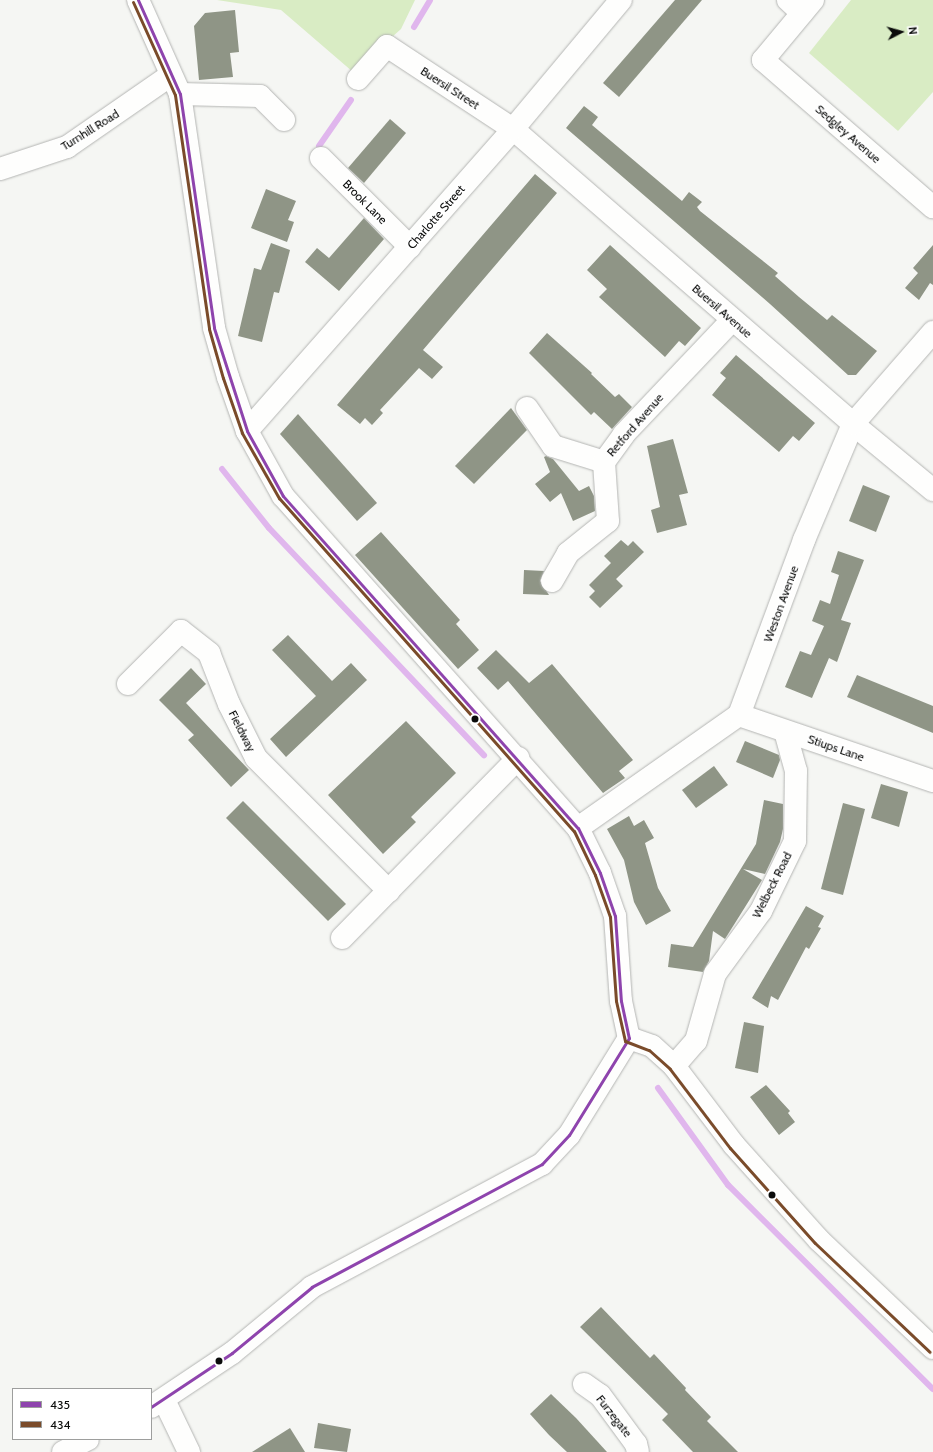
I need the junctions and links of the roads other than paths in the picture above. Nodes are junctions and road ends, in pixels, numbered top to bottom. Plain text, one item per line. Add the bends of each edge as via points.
1 (138, 0) edge
2 (621, 0) edge
3 (801, 4) edge
4 (171, 75) junction
5 (358, 79) dead end
6 (180, 94) junction
7 (284, 120) dead end
8 (513, 129) junction
9 (321, 158) dead end
10 (0, 169) edge
11 (933, 207) edge
12 (410, 247) junction
13 (732, 320) junction
14 (933, 332) edge
15 (527, 408) dead end
16 (853, 424) junction
17 (247, 431) junction
18 (604, 462) junction
19 (933, 490) edge
20 (552, 581) dead end
21 (128, 684) dead end
22 (739, 715) junction
23 (785, 731) junction
24 (518, 758) junction
25 (933, 781) edge
26 (578, 828) junction
27 (389, 891) junction
28 (342, 938) dead end
29 (629, 1038) junction
30 (674, 1066) junction
31 (933, 1348) edge
32 (584, 1384) dead end
33 (158, 1404) edge
34 (86, 1440) edge
35 (63, 1452) edge
36 (189, 1452) edge
37 (638, 1452) edge

1 - 4 street
2 - 8 street, Charlotte Street
3 - 11 street, Sedgley Avenue via 763,60
4 - 6 street
4 - 10 street, Turnhill Road via 67,147
5 - 8 street, Buersil Street via 387,46
6 - 7 street via 260,96
6 - 17 street via 214,328
8 - 12 street, Charlotte Street
8 - 13 street, Buersil Avenue
9 - 12 street, Brook Lane
12 - 17 street, Charlotte Street
13 - 16 street, Buersil Avenue
13 - 18 street, Retford Avenue via 624,434
14 - 16 street, Weston Avenue
15 - 18 street via 553,446
16 - 19 street, Buersil Avenue
16 - 22 street, Weston Avenue via 804,540
17 - 24 street via 282,496
18 - 20 street, Retford Avenue via 608,521 568,553
21 - 27 street, Fieldway via 181,631 209,653 229,704 256,758
22 - 23 street, Stiups Lane
22 - 26 street
23 - 25 street, Stiups Lane
23 - 30 street, Welbeck Road via 796,770 795,842 761,911 714,974 696,1040
24 - 26 street
24 - 27 street
26 - 29 street via 600,873 615,916 621,1002
27 - 28 street
29 - 30 street via 652,1046
29 - 33 street via 569,1135 542,1164 312,1287 232,1353
30 - 31 street via 734,1146 819,1240
32 - 37 street, Furzegate via 600,1395 636,1444
33 - 36 street
34 - 35 street

